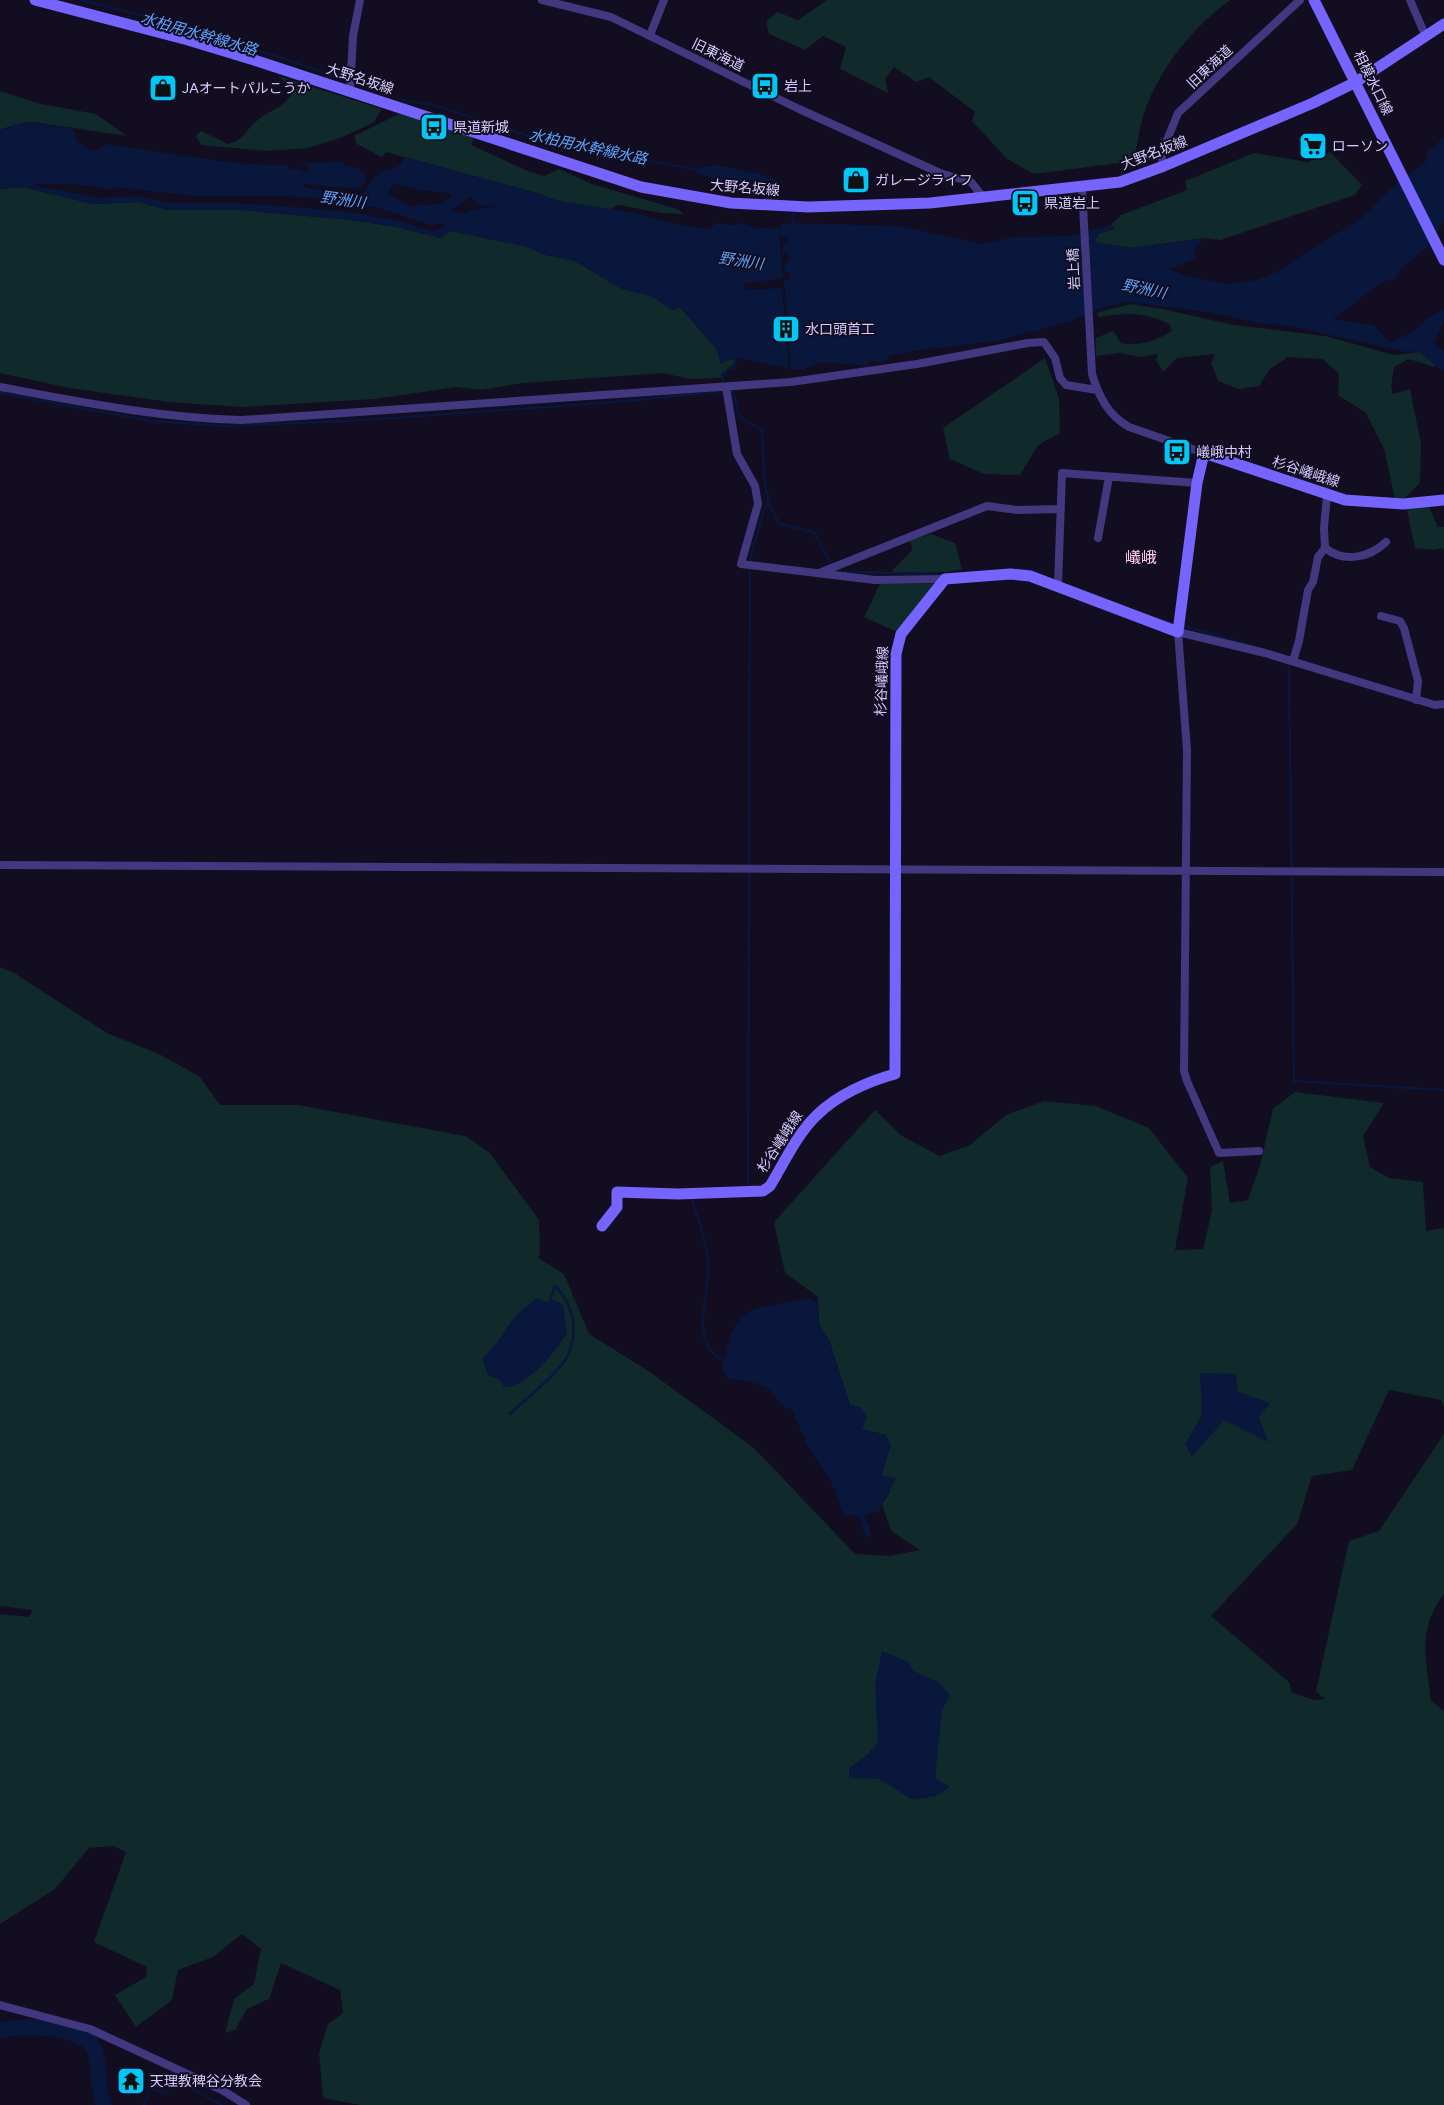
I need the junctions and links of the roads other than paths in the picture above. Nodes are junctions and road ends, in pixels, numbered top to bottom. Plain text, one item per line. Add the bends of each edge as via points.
1 (34, 0) edge
2 (360, 0) edge
3 (542, 0) edge
4 (664, 0) edge
5 (1300, 0) edge
6 (1314, 0) edge
7 (1410, 0) edge
8 (1444, 24) edge
9 (650, 35) junction
10 (1426, 37) junction
11 (1356, 82) junction
12 (350, 92) junction
13 (1164, 166) junction
14 (1082, 187) junction
15 (983, 197) junction
16 (1444, 260) edge
17 (0, 387) edge
18 (726, 387) junction
19 (1096, 390) junction
20 (1204, 454) junction
21 (1109, 476) junction
22 (1197, 483) junction
23 (1328, 494) junction
24 (1444, 500) edge
25 (1061, 509) junction
26 (1098, 538) dead end
27 (1386, 542) dead end
28 (1324, 548) junction
29 (816, 574) junction
30 (945, 579) junction
31 (1058, 586) junction
32 (1381, 616) dead end
33 (1178, 632) junction
34 (1293, 661) junction
35 (1416, 700) junction
36 (1444, 704) edge
37 (0, 865) edge
38 (895, 869) junction
39 (1186, 872) junction
40 (1444, 872) edge
41 (1259, 1151) dead end
42 (602, 1226) dead end
43 (0, 2005) edge
44 (246, 2105) edge

1 - 12 main road, 大野名坂線 via 188,40
2 - 12 street via 353,36
3 - 9 street, 旧東海道 via 612,17
4 - 9 street
5 - 13 street, 旧東海道 via 1178,113 1161,155
6 - 11 main road, 相模水口線
7 - 10 street
8 - 10 main road, 大野名坂線
9 - 15 street, 旧東海道 via 799,109 940,173 971,182
10 - 11 main road, 大野名坂線
11 - 13 main road, 大野名坂線
11 - 16 main road, 相模水口線
12 - 15 main road, 大野名坂線 via 641,186 687,197 808,207 930,203
13 - 14 main road, 大野名坂線 via 1120,182
14 - 15 main road, 大野名坂線
14 - 19 street, 岩上橋 via 1092,374
17 - 18 street via 126,410 242,420
18 - 19 street via 848,374 1044,342 1055,358 1060,378 1066,385
18 - 29 street via 737,454 754,486 758,504 741,564
19 - 20 street via 1118,420 1146,434
20 - 22 main road
20 - 23 main road, 杉谷嶬峨線
21 - 22 street
21 - 25 street via 1062,473
21 - 26 street
22 - 33 main road
23 - 24 main road, 杉谷嶬峨線 via 1345,500 1403,504
23 - 28 street
25 - 29 street via 1017,510 987,506
25 - 31 street
27 - 28 street via 1377,551 1358,557 1345,557
28 - 34 street via 1308,590
29 - 30 street via 875,580
30 - 31 main road via 1010,574 1030,576
30 - 38 main road, 杉谷嶬峨線 via 897,643
31 - 33 main road
32 - 35 street via 1400,621 1404,628 1418,681
33 - 34 street
33 - 39 street via 1187,750
34 - 35 street
35 - 36 street
37 - 38 street
38 - 39 street
38 - 42 main road, 杉谷嶬峨線 via 895,1074 866,1084 825,1107 806,1128 770,1186 763,1191 617,1192 617,1207
39 - 40 street
39 - 41 street via 1186,1082 1219,1153
43 - 44 street via 90,2029 222,2090

